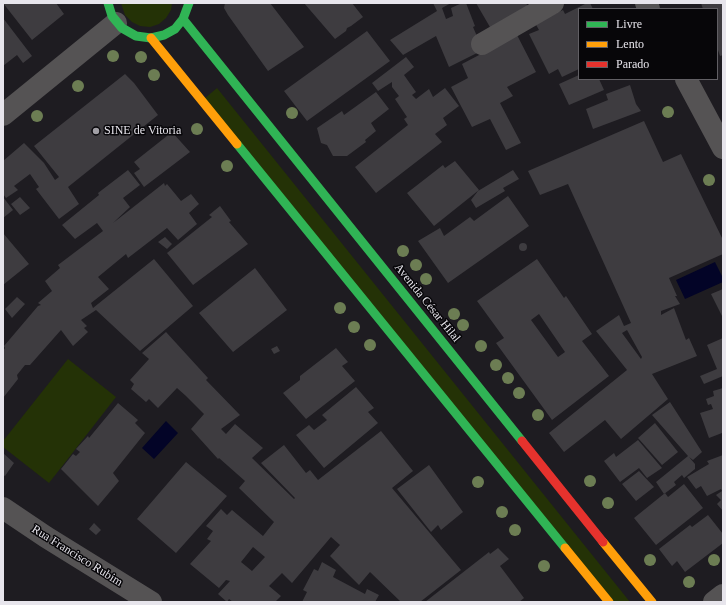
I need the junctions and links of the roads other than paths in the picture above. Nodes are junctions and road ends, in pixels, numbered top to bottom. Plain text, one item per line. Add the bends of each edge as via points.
1 (108, 3) edge
2 (189, 3) edge
3 (553, 3) edge
4 (183, 19) junction
5 (116, 23) junction
6 (151, 38) junction
7 (482, 44) dead end
8 (687, 80) edge
9 (3, 115) edge
10 (723, 148) edge
11 (3, 508) edge
12 (723, 595) edge
13 (151, 602) edge
14 (609, 602) edge
15 (652, 602) edge
16 (714, 602) edge

1 - 5 street
2 - 4 street
3 - 7 street
4 - 6 street via 175,29
4 - 15 street, Avenida César Hilal
5 - 6 street via 128,33
5 - 9 street
6 - 14 street
8 - 10 street
11 - 13 street, Rua Francisco Rubim
12 - 16 street

